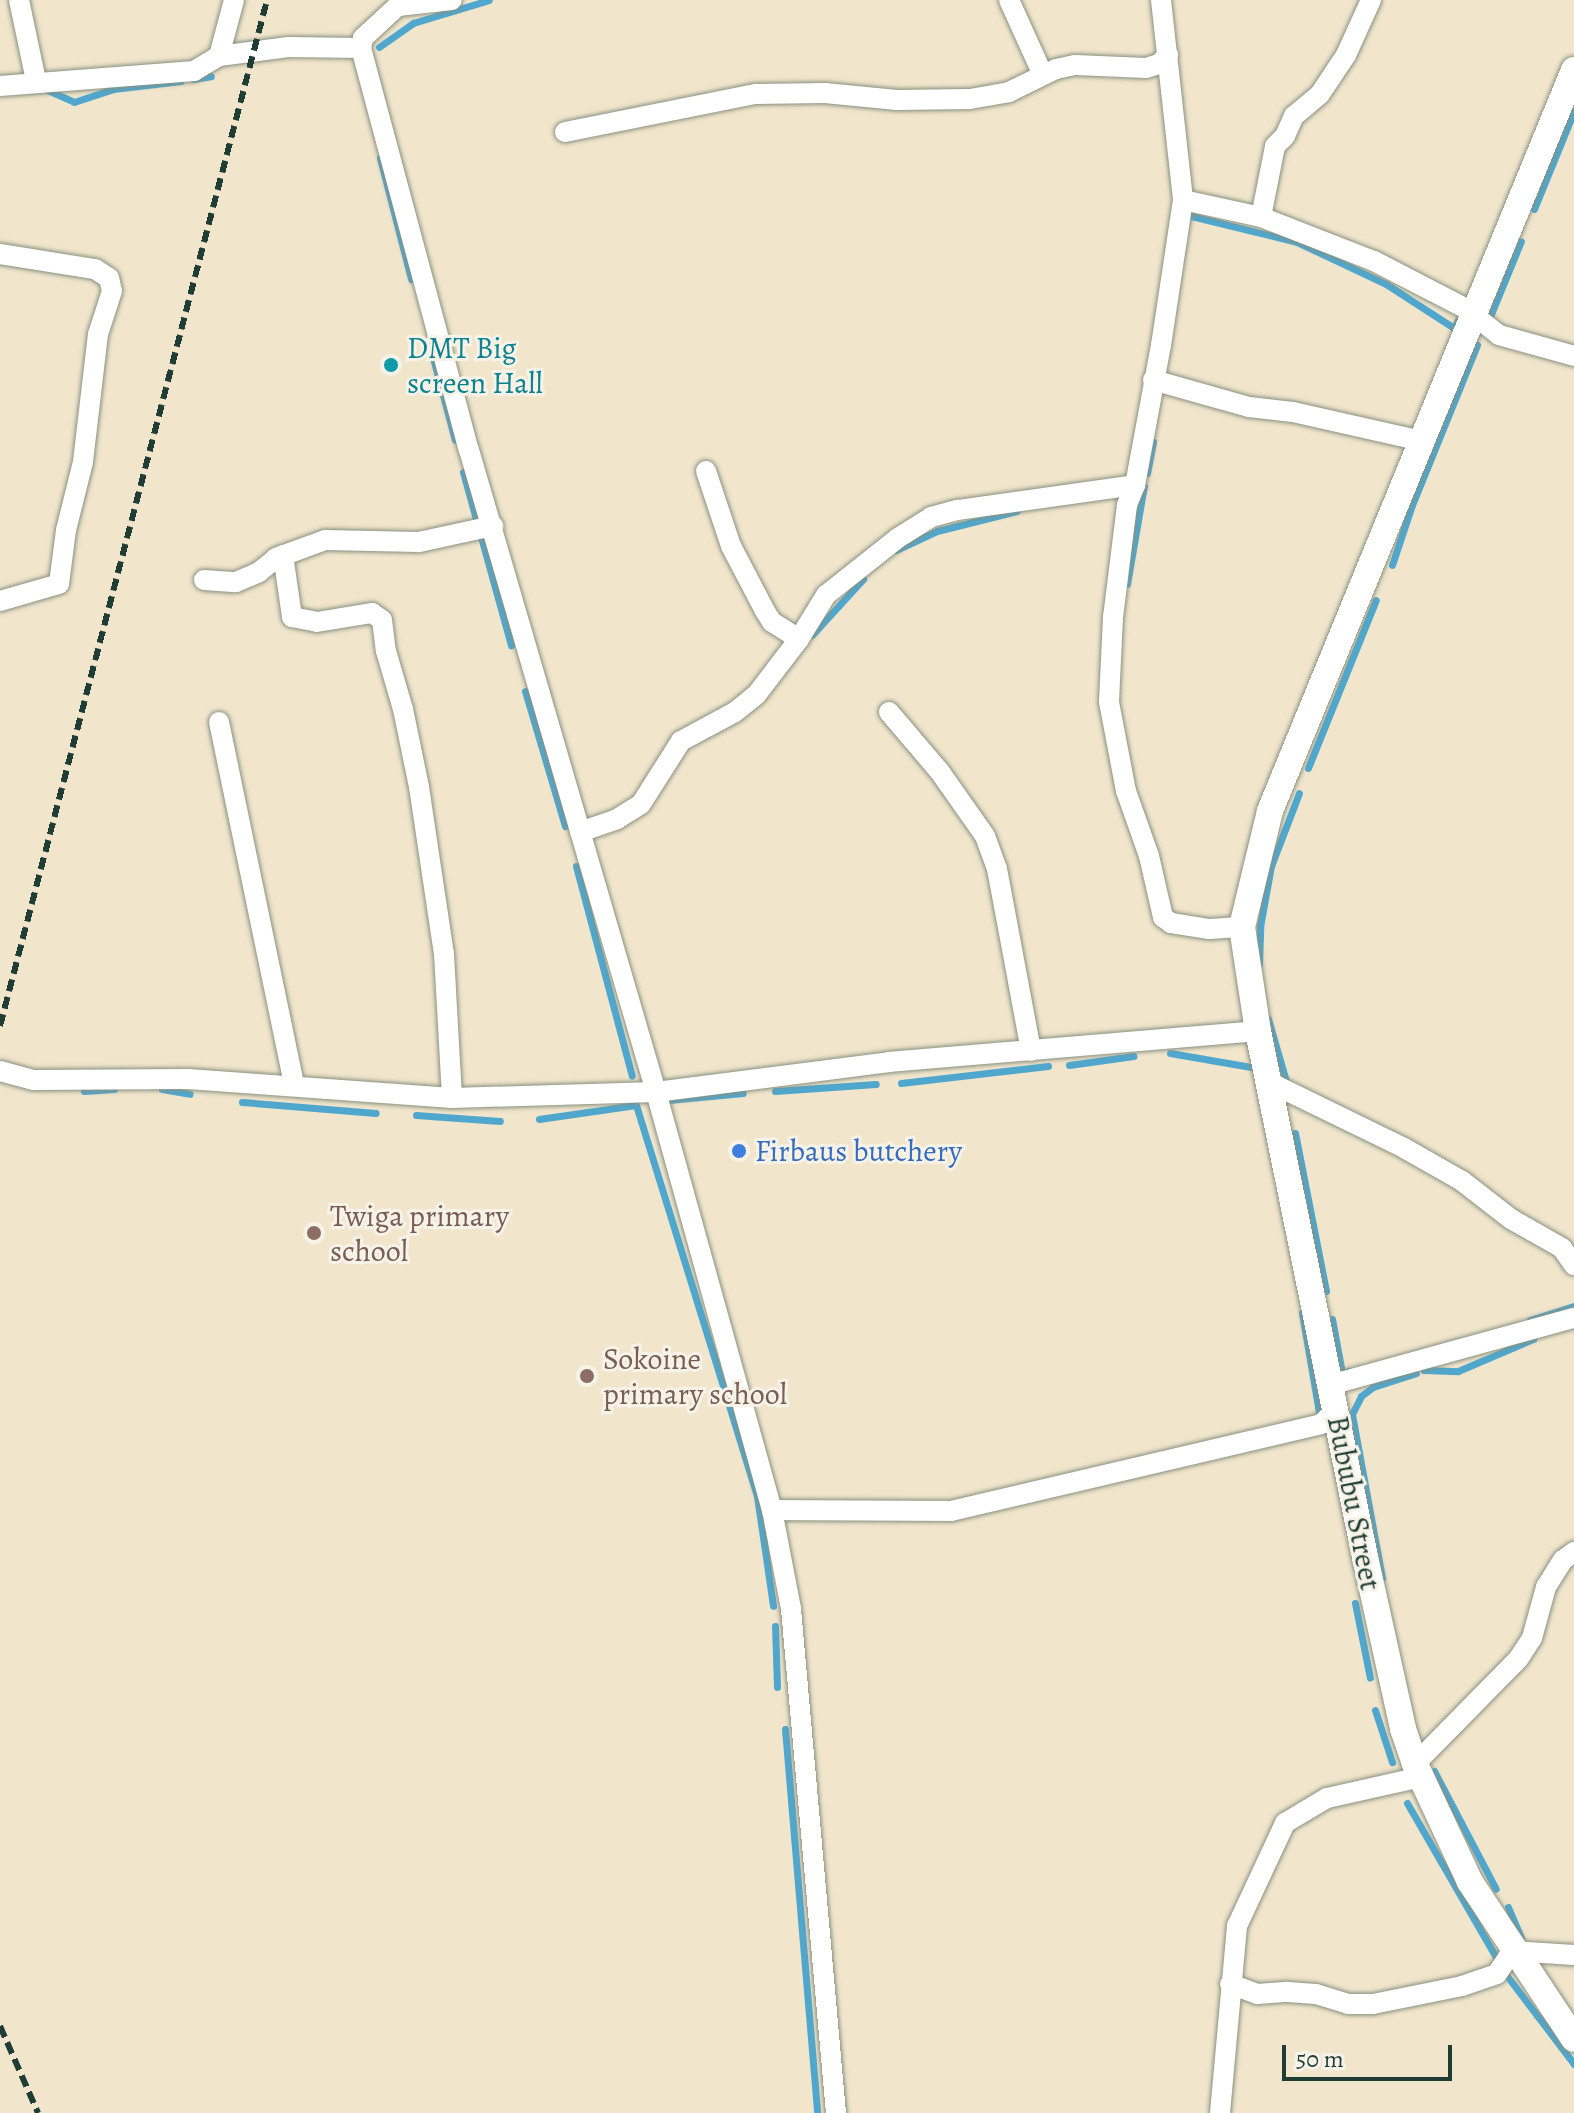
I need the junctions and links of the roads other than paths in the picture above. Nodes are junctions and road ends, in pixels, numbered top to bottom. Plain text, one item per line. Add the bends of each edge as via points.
1 (19, 0) edge
2 (234, 0) edge
3 (452, 0) edge
4 (1009, 0) edge
5 (1161, 0) edge
6 (1371, 0) edge
7 (401, 3) edge
8 (361, 48) junction
9 (1168, 55) junction
10 (219, 56) junction
11 (1043, 75) junction
12 (1573, 76) edge
13 (36, 81) junction
14 (0, 86) edge
15 (565, 132) dead end
16 (1183, 200) junction
17 (1261, 217) junction
18 (0, 254) edge
19 (1472, 316) junction
20 (1574, 356) edge
21 (1153, 380) junction
22 (1422, 441) junction
23 (706, 471) dead end
24 (1135, 485) junction
25 (493, 526) junction
26 (283, 555) junction
27 (204, 580) dead end
28 (0, 601) edge
29 (799, 639) junction
30 (889, 712) dead end
31 (219, 722) dead end
32 (580, 832) junction
33 (1242, 927) junction
34 (1258, 1031) junction
35 (1031, 1051) junction
36 (0, 1071) edge
37 (1271, 1083) junction
38 (294, 1085) junction
39 (656, 1092) junction
40 (452, 1098) junction
41 (1574, 1265) edge
42 (1574, 1318) edge
43 (1333, 1398) junction
44 (772, 1510) junction
45 (1574, 1552) edge
46 (1418, 1771) junction
47 (1512, 1951) junction
48 (1574, 1955) edge
49 (1230, 1984) junction
50 (1574, 2039) edge
51 (836, 2113) edge
52 (1220, 2113) edge

1 - 13 street
2 - 10 street
3 - 7 street
4 - 11 street
5 - 9 street
6 - 17 street via 1346,55 1275,146
7 - 8 street via 363,38
8 - 10 street via 288,47
8 - 25 street
9 - 11 street via 1146,68 1075,65
9 - 16 street
10 - 13 street via 194,71
11 - 15 street via 1009,92 970,99 756,94
12 - 19 street
13 - 14 street
16 - 17 street
16 - 21 street
17 - 19 street via 1374,261
18 - 28 street via 95,269 109,278 112,291 98,334 83,462 59,584
19 - 20 street via 1499,335
19 - 22 street
21 - 22 street via 1249,407
21 - 24 street
22 - 33 street via 1270,811
23 - 29 street via 731,546 765,611 772,622
24 - 29 street via 931,517 826,595
24 - 33 street via 1127,505 1115,603 1109,702 1126,791 1163,917 1210,929
25 - 26 street via 419,542 325,540
25 - 32 street
26 - 27 street via 236,582
26 - 40 street via 292,617 317,622 372,613 382,620 419,787 442,939
29 - 32 street via 746,703 681,741 641,804
30 - 35 street via 985,836 997,869
31 - 38 street
32 - 39 street
33 - 34 street, Bububu Street
34 - 35 street
34 - 37 street, Bububu Street
35 - 39 street via 889,1062
36 - 38 street via 34,1080
37 - 41 street via 1462,1181 1511,1219 1562,1248
37 - 43 street, Bububu Street
38 - 40 street
39 - 40 street
39 - 44 street
42 - 43 street
43 - 44 street via 1321,1424 951,1511
43 - 46 street, Bububu Street via 1384,1647
44 - 51 street via 791,1609
45 - 46 street via 1546,1587 1532,1638 1519,1658
46 - 47 street, Bububu Street via 1470,1882
46 - 49 street via 1327,1798 1285,1823 1237,1926
47 - 48 street
47 - 49 street via 1497,1974 1373,2004 1348,2004 1316,1994 1257,1994
47 - 50 street, Bububu Street
49 - 52 street

